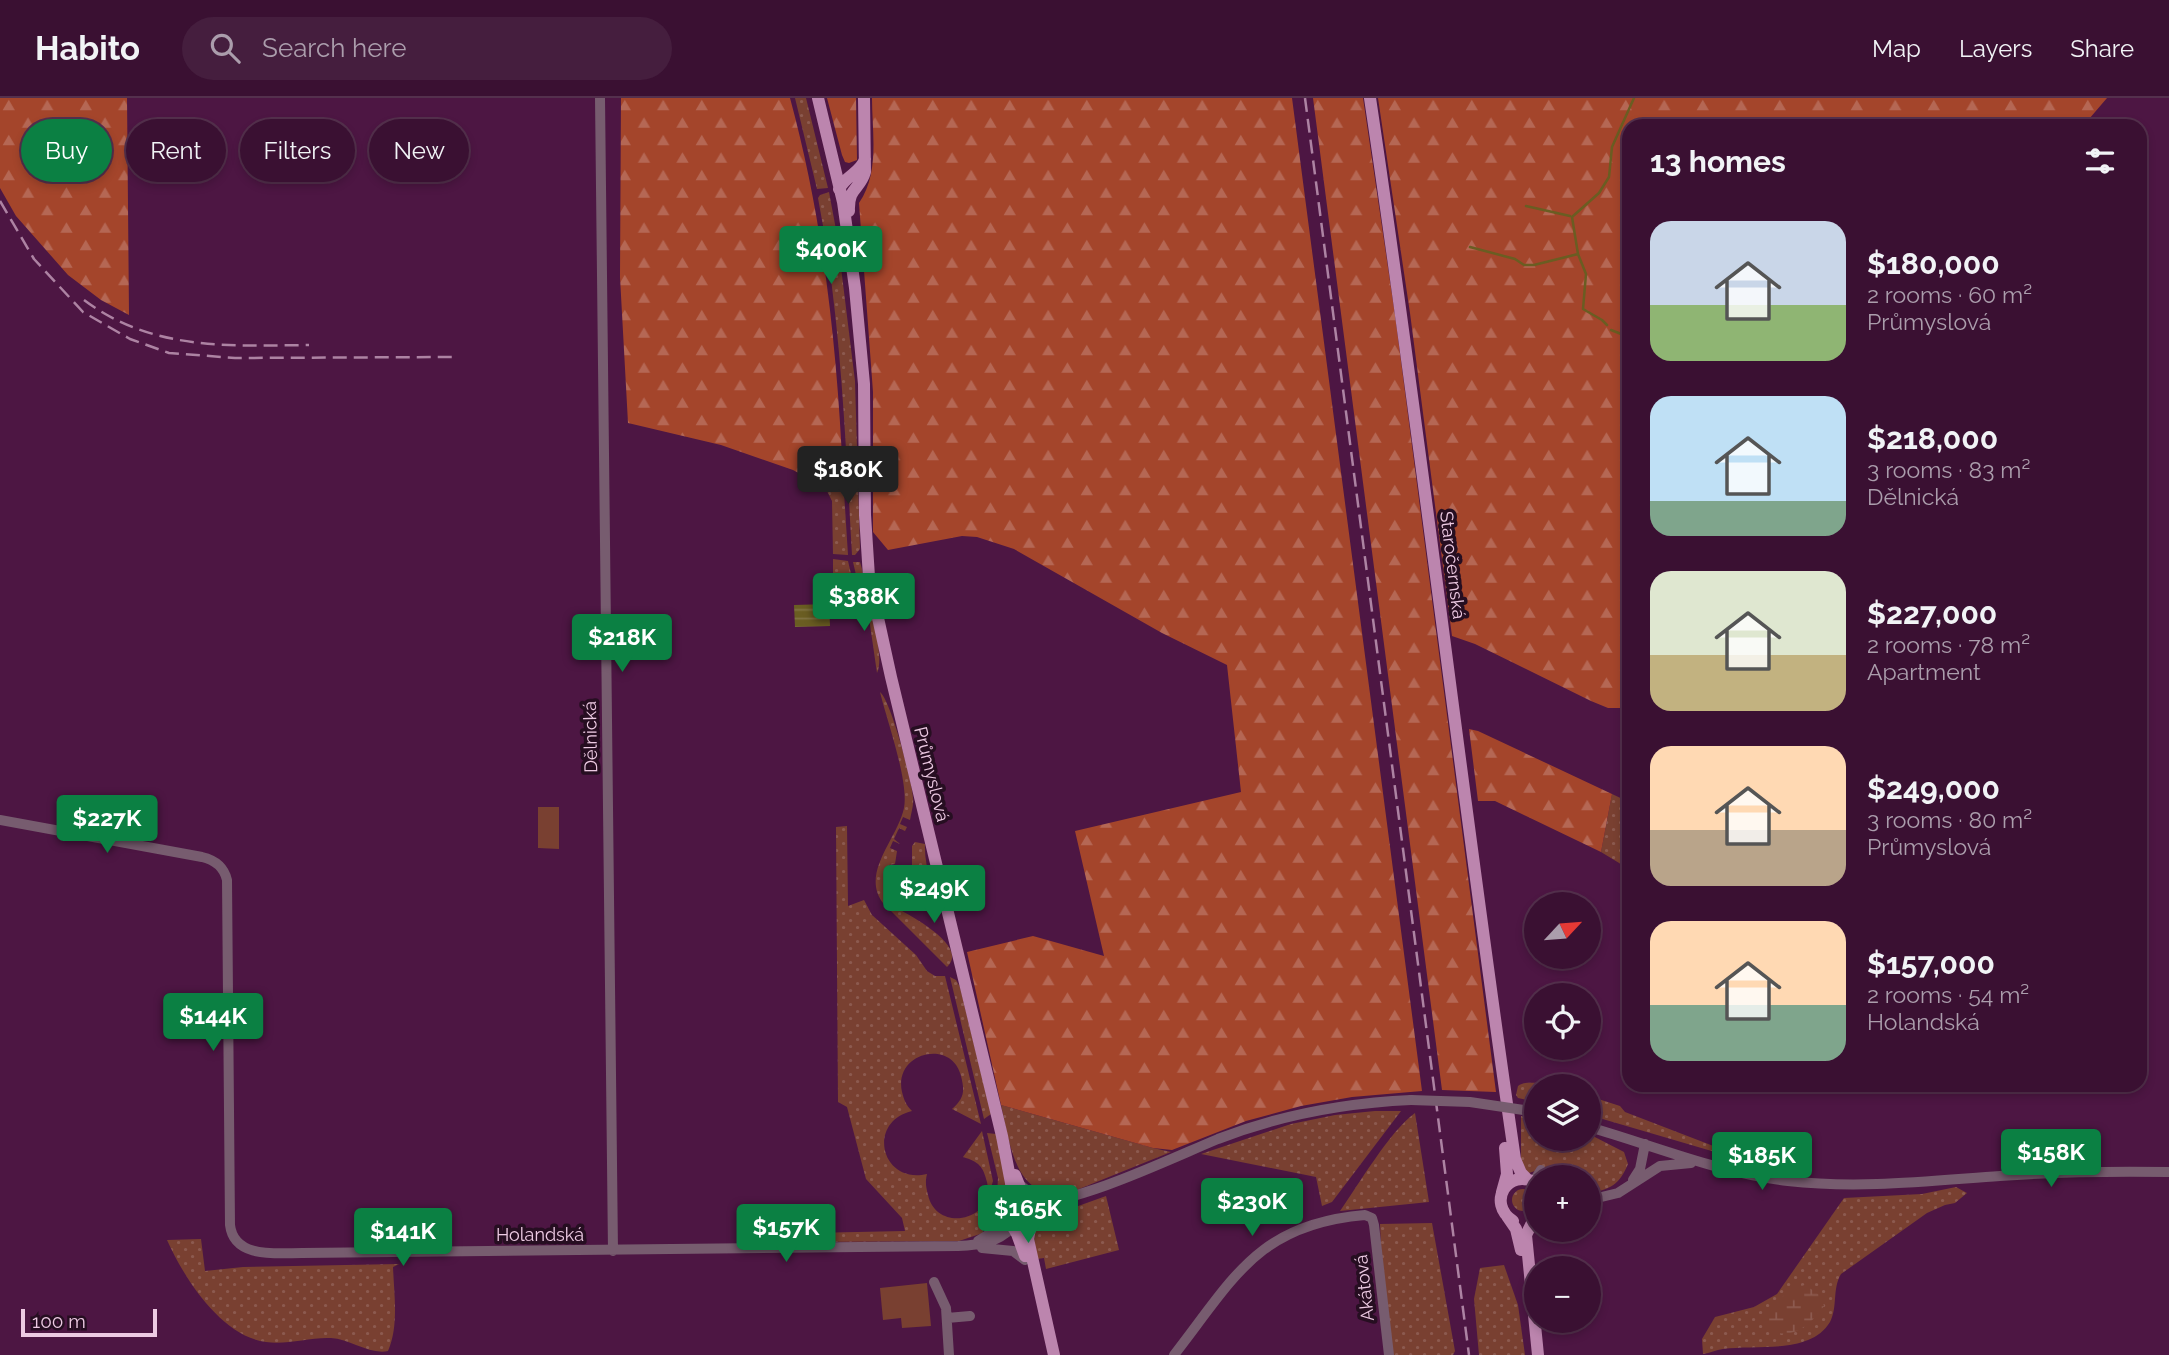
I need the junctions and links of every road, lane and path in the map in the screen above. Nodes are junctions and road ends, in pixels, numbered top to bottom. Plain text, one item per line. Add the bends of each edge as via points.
1 (600, 98) edge
2 (810, 98) edge
3 (818, 98) edge
4 (864, 98) edge
5 (1370, 98) edge
6 (865, 159) junction
7 (835, 167) junction
8 (851, 174) junction
9 (855, 187) junction
10 (836, 188) junction
11 (849, 238) junction
12 (865, 471) junction
13 (0, 820) edge
14 (1496, 1036) junction
15 (1524, 1111) edge
16 (1601, 1131) edge
17 (1002, 1136) junction
18 (1645, 1144) junction
19 (1701, 1162) junction
20 (2169, 1172) edge
21 (1524, 1174) edge
22 (1524, 1179) edge
23 (1017, 1182) junction
24 (1103, 1185) junction
25 (1629, 1185) junction
26 (1502, 1192) junction
27 (1066, 1197) junction
28 (1601, 1197) edge
29 (1027, 1205) junction
30 (1009, 1210) junction
31 (1507, 1216) junction
32 (1032, 1221) junction
33 (1524, 1222) edge
34 (1013, 1228) junction
35 (1527, 1242) edge
36 (958, 1246) junction
37 (613, 1251) junction
38 (1027, 1262) junction
39 (934, 1282) dead end
40 (1044, 1313) junction
41 (970, 1316) dead end
42 (947, 1318) junction
43 (1536, 1341) junction
44 (948, 1355) edge
45 (1054, 1355) edge
46 (1174, 1355) edge
47 (1389, 1355) edge
48 (1538, 1355) edge

1 - 37 street, Dělnická
2 - 10 main road
3 - 7 main road
4 - 6 main road
5 - 14 main road, Staročernská
6 - 8 main road
6 - 9 main road via 863,177
7 - 8 main road via 842,174
7 - 10 main road
8 - 10 main road
9 - 10 main road
9 - 11 main road via 849,197
10 - 11 main road
10 - 12 main road via 858,362
11 - 12 main road via 864,384
12 - 17 main road, Průmyslová via 872,590
13 - 37 street, Holandská via 207,859 221,867 227,880 230,1226 235,1242 250,1250 295,1253
14 - 21 main road, Staročernská via 1515,1159
14 - 26 main road, Staročernská via 1507,1164
15 - 24 street, bridge via 1470,1102 1359,1104 1292,1116 1237,1133
16 - 18 street
17 - 23 main road, Průmyslová
17 - 30 main road, Průmyslová via 1011,1183
18 - 19 street
18 - 25 street via 1640,1169
19 - 20 street via 1786,1181 1842,1185 2040,1173
19 - 25 street via 1665,1165
22 - 26 main road via 1511,1181
23 - 27 street via 1040,1196
23 - 29 main road, Průmyslová
24 - 27 street
24 - 32 street
25 - 28 street
26 - 31 main road, Staročernská via 1501,1205
27 - 29 street
29 - 30 main road via 1019,1203
29 - 32 main road
30 - 34 main road via 1007,1220
30 - 36 street, Holandská via 990,1234
31 - 33 main road
31 - 43 main road via 1518,1234
32 - 34 main road via 1025,1229
32 - 40 main road via 1028,1239
34 - 36 street, Holandská via 987,1243
34 - 38 main road
35 - 43 main road
36 - 37 street, Holandská
36 - 38 street, Holandská via 1013,1251
38 - 40 main road
39 - 42 street
40 - 45 main road
41 - 42 street
42 - 44 street
43 - 48 main road
46 - 47 street, Akátová via 1238,1274 1277,1240 1322,1221 1362,1215 1372,1218

